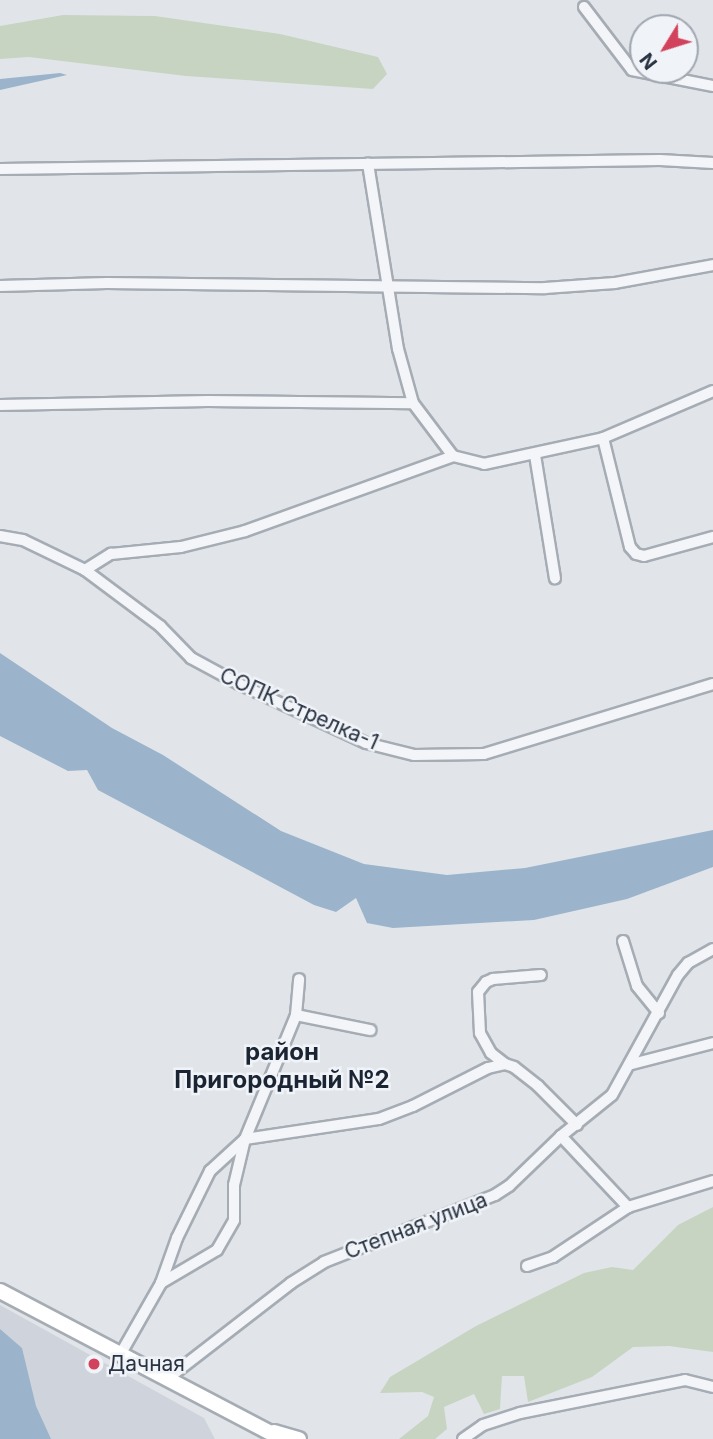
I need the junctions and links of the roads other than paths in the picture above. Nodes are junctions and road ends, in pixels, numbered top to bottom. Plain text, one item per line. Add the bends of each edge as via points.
1 (584, 7) dead end
2 (713, 86) edge
3 (368, 163) junction
4 (713, 163) edge
5 (0, 169) edge
6 (713, 265) edge
7 (0, 286) edge
8 (388, 286) junction
9 (713, 391) edge
10 (413, 403) junction
11 (0, 405) edge
12 (603, 438) junction
13 (535, 455) junction
14 (453, 456) junction
15 (0, 536) edge
16 (713, 537) edge
17 (85, 570) junction
18 (555, 578) dead end
19 (713, 684) edge
20 (623, 941) dead end
21 (713, 949) edge
22 (541, 975) dead end
23 (299, 979) dead end
24 (659, 1013) junction
25 (296, 1015) junction
26 (370, 1030) dead end
27 (713, 1043) edge
28 (505, 1064) junction
29 (632, 1064) junction
30 (577, 1125) junction
31 (561, 1136) junction
32 (244, 1139) junction
33 (713, 1181) edge
34 (628, 1207) junction
35 (527, 1266) dead end
36 (161, 1283) junction
37 (0, 1291) edge
38 (120, 1355) junction
39 (167, 1379) junction
40 (713, 1387) edge
41 (265, 1430) junction
42 (282, 1439) edge
43 (299, 1439) edge
44 (463, 1439) edge

1 - 2 street via 632,70
3 - 4 street
3 - 5 street
3 - 8 street
6 - 8 street via 595,285
7 - 8 street
8 - 10 street
9 - 12 street
10 - 11 street
10 - 14 street
12 - 13 street
12 - 16 street via 627,536 636,554 644,556
13 - 14 street via 484,464
13 - 18 street
14 - 17 street via 245,531 181,547 111,554
15 - 17 street, СОПК Стрелка-1 via 23,540
17 - 19 street, СОПК Стрелка-1 via 160,626 191,658 366,743 414,755 484,754
20 - 24 street via 637,986
21 - 24 street, Степная улица via 688,963
22 - 28 street via 493,979 478,992 480,1033
23 - 25 street
24 - 29 street, Степная улица
25 - 26 street
25 - 32 street
27 - 29 street
28 - 30 street via 538,1086
28 - 32 street via 379,1119
29 - 30 street, Степная улица via 612,1095
30 - 31 street, Степная улица
31 - 34 street
31 - 39 street, Степная улица via 495,1195 324,1262
32 - 36 street via 210,1171
32 - 36 street via 234,1185 234,1220 217,1250
33 - 34 street
34 - 35 street via 584,1240
36 - 38 street
37 - 38 main road
38 - 39 main road
39 - 41 main road
40 - 44 street via 685,1380 520,1413 484,1425
41 - 42 main road
41 - 43 main road

